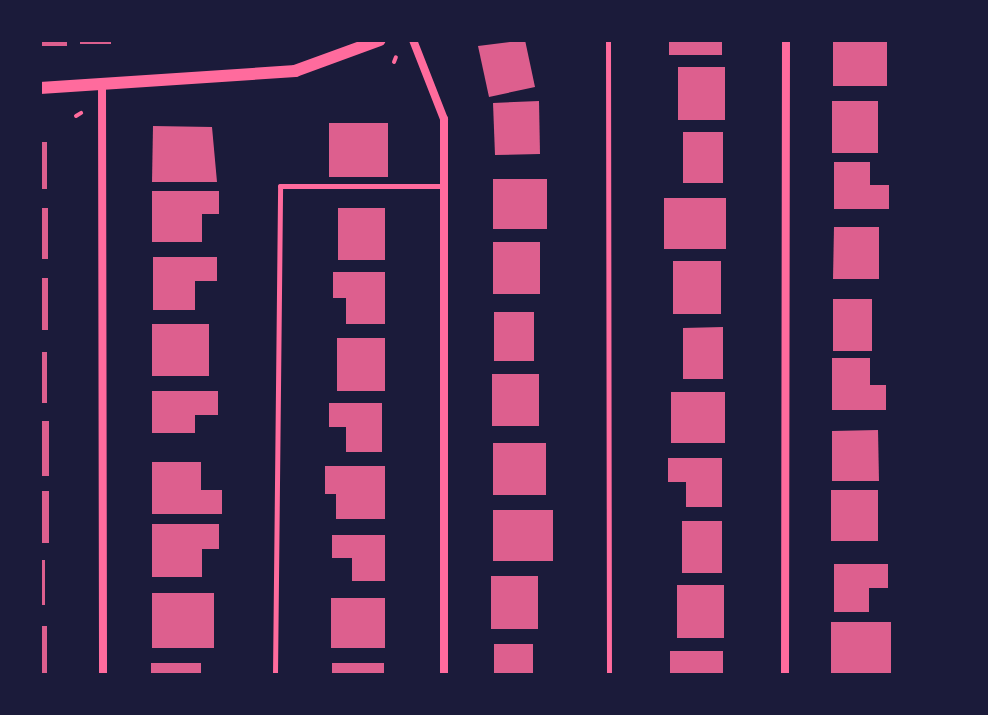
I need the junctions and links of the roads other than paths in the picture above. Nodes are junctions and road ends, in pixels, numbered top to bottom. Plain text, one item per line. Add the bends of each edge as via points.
1 (380, 40) edge
2 (413, 40) edge
3 (608, 40) edge
4 (786, 40) edge
5 (102, 83) junction
6 (40, 88) edge
7 (444, 186) junction
8 (103, 675) edge
9 (275, 675) edge
10 (444, 675) edge
11 (609, 675) edge
12 (785, 675) edge

1 - 5 street via 295,71
2 - 7 street via 444,119
3 - 11 lane
4 - 12 street
5 - 6 street
5 - 8 street
7 - 9 lane via 280,186
7 - 10 street

